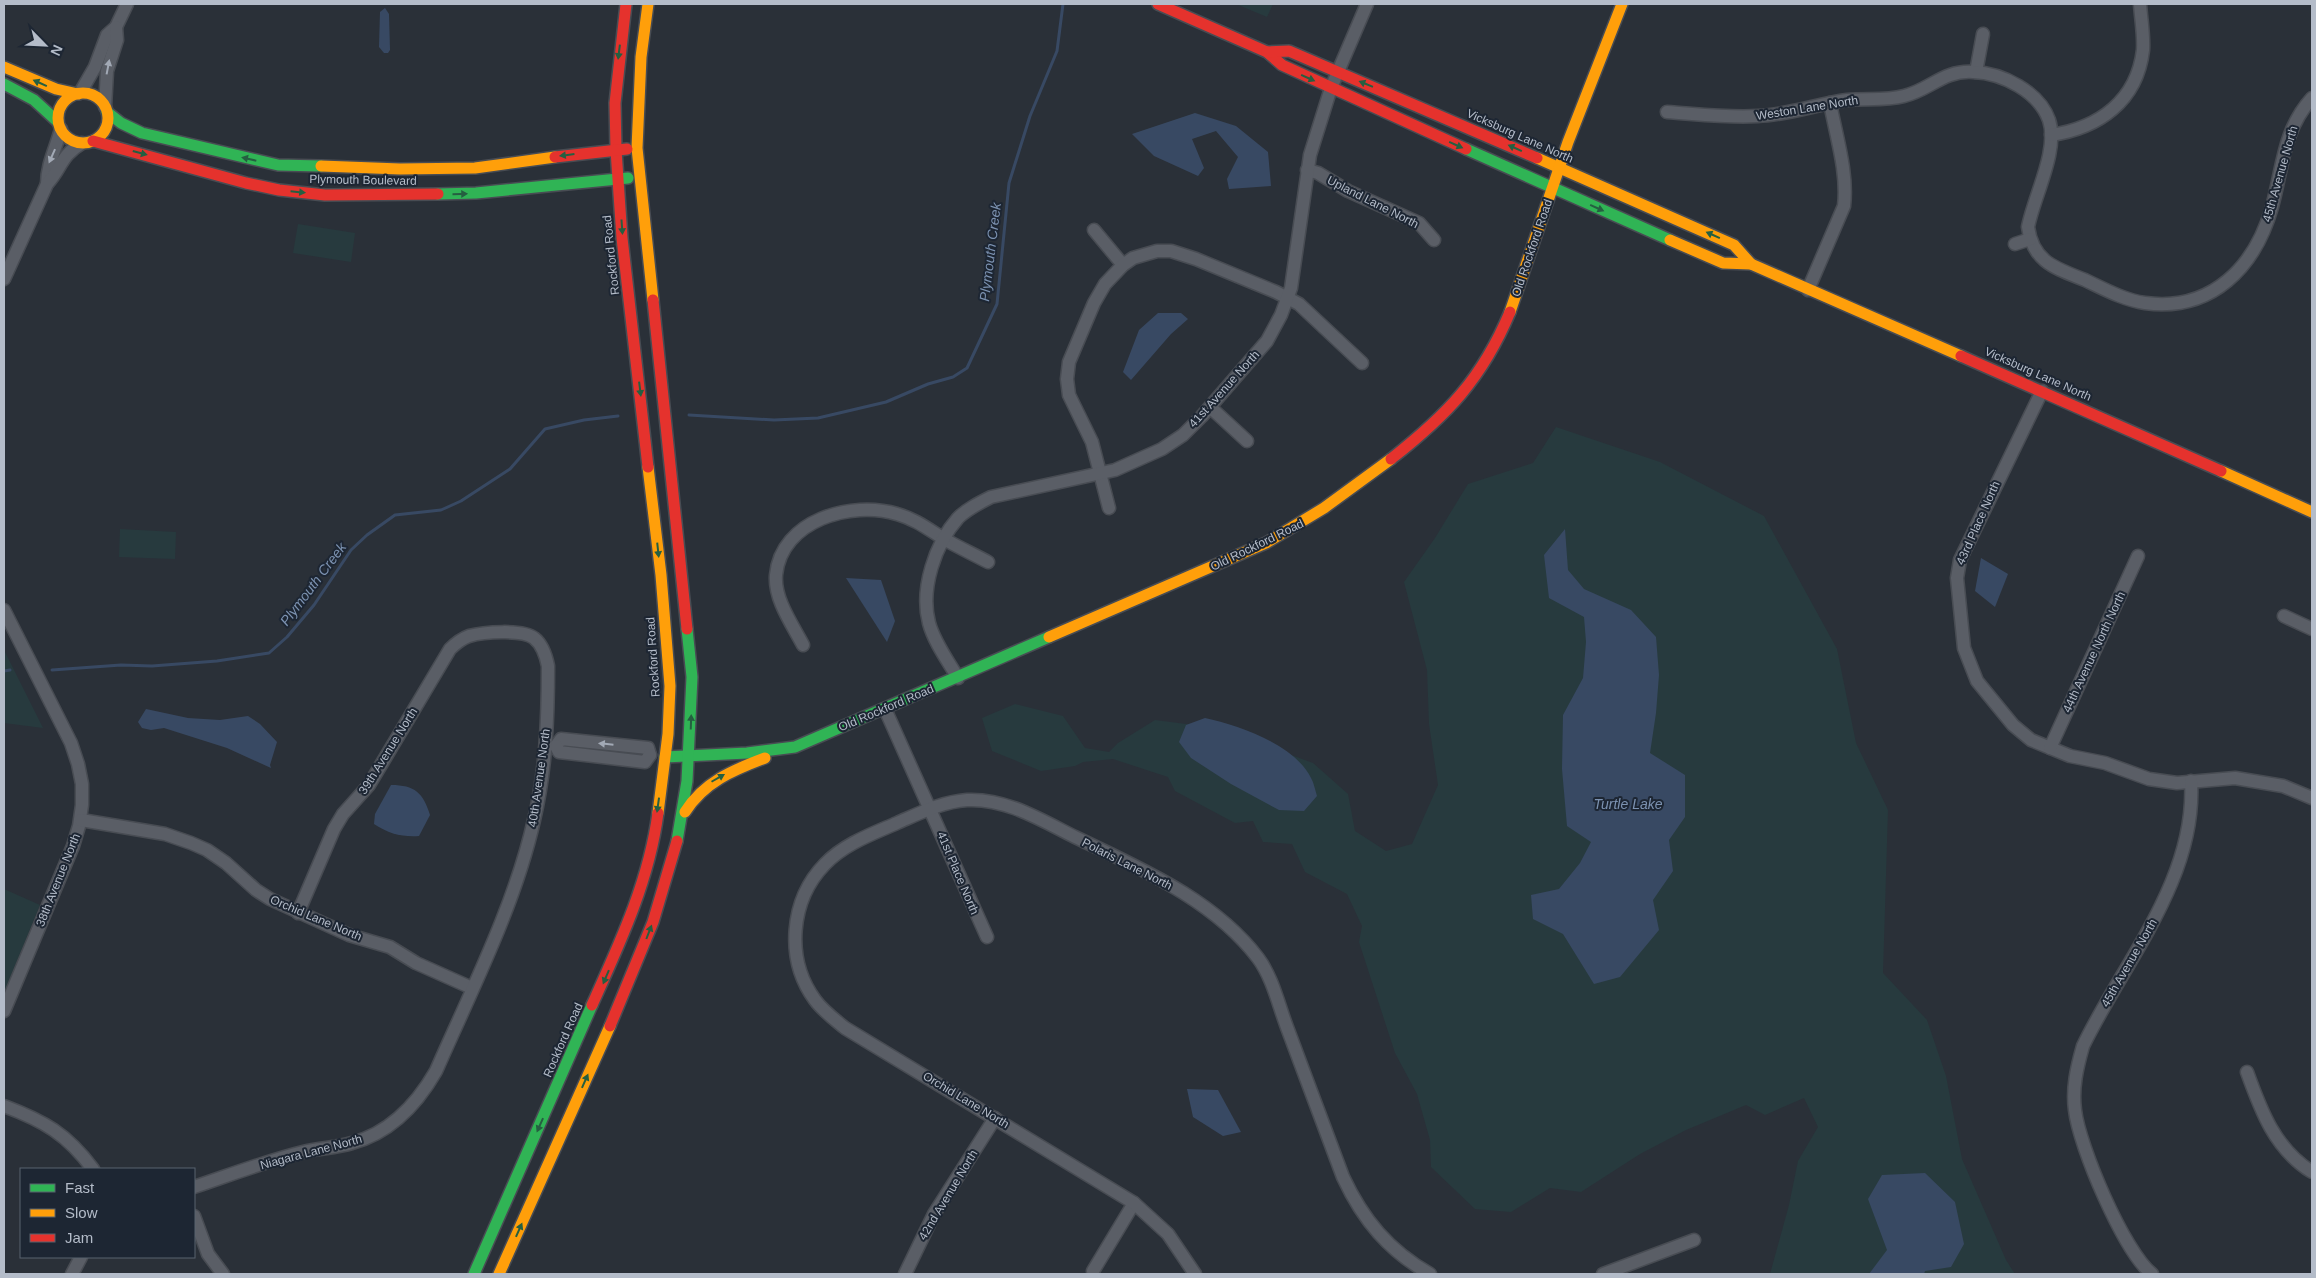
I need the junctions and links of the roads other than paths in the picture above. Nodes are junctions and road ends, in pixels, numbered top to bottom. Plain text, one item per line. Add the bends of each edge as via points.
1 (127, 4) edge
2 (626, 4) edge
3 (648, 4) edge
4 (1158, 4) edge
5 (1367, 4) edge
6 (1622, 4) edge
7 (2140, 4) edge
8 (116, 27) junction
9 (1983, 34) dead end
10 (1268, 52) junction
11 (4, 67) edge
12 (1337, 72) junction
13 (1976, 72) junction
14 (4, 84) edge
15 (1331, 88) junction
16 (79, 94) junction
17 (2312, 98) edge
18 (1830, 103) junction
19 (106, 110) junction
20 (1667, 112) dead end
21 (60, 126) junction
22 (2051, 135) junction
23 (87, 142) junction
24 (637, 148) junction
25 (616, 150) junction
26 (1559, 168) junction
27 (1307, 170) junction
28 (639, 177) junction
29 (618, 179) junction
30 (46, 184) junction
31 (1552, 188) junction
32 (1094, 230) dead end
33 (2030, 239) junction
34 (1434, 240) dead end
35 (2016, 244) dead end
36 (1751, 264) junction
37 (1122, 265) junction
38 (4, 279) edge
39 (1808, 290) junction
40 (1287, 298) junction
41 (1362, 363) dead end
42 (2042, 391) junction
43 (1210, 407) junction
44 (1248, 441) dead end
45 (1099, 474) junction
46 (1109, 508) dead end
47 (2312, 512) edge
48 (944, 538) junction
49 (2138, 556) dead end
50 (988, 562) dead end
51 (4, 610) edge
52 (2284, 616) dead end
53 (2312, 629) edge
54 (483, 634) joint
55 (802, 645) dead end
56 (958, 678) junction
57 (885, 709) junction
58 (551, 745) junction
59 (795, 747) junction
60 (2050, 748) junction
61 (665, 757) junction
62 (689, 757) junction
63 (2191, 781) junction
64 (2312, 798) edge
65 (930, 808) junction
66 (80, 820) junction
67 (680, 829) junction
68 (298, 912) junction
69 (987, 937) dead end
70 (472, 988) junction
71 (4, 1011) edge
72 (446, 1048) joint
73 (2247, 1072) dead end
74 (4, 1106) edge
75 (995, 1118) junction
76 (92, 1168) edge
77 (2312, 1172) edge
78 (195, 1187) edge
79 (1134, 1203) junction
80 (195, 1219) edge
81 (1694, 1240) dead end
82 (80, 1258) edge
83 (1625, 1270) edge
84 (1093, 1271) dead end
85 (72, 1274) edge
86 (222, 1274) edge
87 (474, 1274) edge
88 (499, 1274) edge
89 (905, 1274) edge
90 (1195, 1274) edge
91 (1430, 1274) edge
92 (1603, 1274) edge
93 (2152, 1274) edge

1 - 8 street
2 -> 25 main road, Rockford Road via 615,103
3 - 24 main road via 641,57
4 - 10 main road, Vicksburg Lane North
5 - 12 street, 41st Avenue North
6 - 26 main road, Old Rockford Road
7 - 22 street via 2142,50 2132,87 2106,116 2089,126
8 - 16 street via 107,35 95,67
19 -> 8 street via 107,71 117,40
9 - 13 street
10 - 12 main road, Vicksburg Lane North via 1289,51
10 -> 15 main road, Vicksburg Lane North via 1282,65
16 -> 11 main road via 56,90
12 - 15 street, 41st Avenue North
26 -> 12 main road, Vicksburg Lane North
13 - 18 street, Weston Lane North via 1946,75 1906,96
13 - 22 street, Weston Lane North via 2032,94 2043,106
14 - 21 main road via 41,103
15 - 27 street, 41st Avenue North
15 -> 31 main road, Vicksburg Lane North
16 - 19 main road via 97,97
16 - 21 main road via 62,104
17 - 33 street, 45th Avenue North via 2292,125 2267,223 2250,257 2234,276 2208,293 2187,302 2144,303 2051,265 2036,252
18 - 20 street, Weston Lane North via 1757,116
18 - 39 street via 1845,198 1839,221
19 - 23 main road via 104,132
25 -> 19 main road, Plymouth Boulevard via 445,170 278,165 142,133 121,123
21 - 23 main road via 69,139
21 -> 30 street via 47,169
22 - 33 street, Weston Lane North via 2049,154 2030,213
23 -> 29 main road, Plymouth Boulevard via 246,183 325,195 476,193
23 - 30 street via 64,156
24 - 25 main road, Plymouth Boulevard
24 - 28 main road
25 - 29 main road, Rockford Road
26 - 31 main road, Old Rockford Road
36 -> 26 main road, Vicksburg Lane North via 1734,245
27 - 34 street, Upland Lane North via 1419,223
27 - 40 street, 41st Avenue North via 1296,259
28 - 29 main road, Plymouth Boulevard
62 -> 28 main road via 691,668
29 -> 61 main road, Rockford Road via 661,575 669,676
30 - 38 street
31 -> 36 main road, Vicksburg Lane North via 1723,263
31 - 56 main road, Old Rockford Road via 1495,344 1468,386 1435,424 1338,500 1266,543
32 - 37 street
33 - 35 street
36 - 39 main road, Vicksburg Lane North
37 - 40 street via 1144,253 1171,251
37 - 45 street via 1094,303 1069,362 1067,379 1069,395 1092,442
39 - 42 main road, Vicksburg Lane North
40 - 41 street via 1299,304
40 - 43 street, 41st Avenue North via 1267,341
42 - 47 main road, Vicksburg Lane North
42 - 60 street, 43rd Place North via 1973,529 1960,560 1957,578 1964,648 1977,681 2013,725 2031,740
43 - 44 street
43 - 45 street, 41st Avenue North via 1183,435 1162,449 1139,461
45 - 46 street
45 - 48 street, 41st Avenue North via 990,498 959,518
48 - 50 street
48 - 55 street via 916,521 874,510 831,516 802,529 785,548 776,575 778,594
48 - 56 street, 41st Avenue North via 932,568 927,612 929,625
49 - 60 street, 44th Avenue North North
51 - 66 street, 38th Avenue North via 71,743 82,784
52 - 53 street
54 - 58 street, 40th Avenue North via 521,633 534,638 541,646 548,666
54 - 68 street, 39th Avenue North via 459,641 450,649 369,785 334,829
56 - 57 main road, Old Rockford Road
57 - 59 main road, Old Rockford Road
57 - 65 street
58 - 61 street, Old Rockford Road via 559,752 646,762 650,755
58 - 70 street, 40th Avenue North via 529,842 517,879
59 - 62 main road, Old Rockford Road
67 -> 59 main road via 690,802 710,783 736,769
60 - 63 street, 43rd Place North via 2105,763 2149,780
61 - 62 main road, Old Rockford Road
61 -> 87 main road, Rockford Road via 648,860 628,925
62 - 67 main road
63 - 64 street, 43rd Place North via 2235,778 2259,781 2283,786
63 - 93 street, 45th Avenue North via 2186,838 2164,902 2083,1046 2074,1090 2083,1145 2122,1234 2133,1253
65 - 69 street, 41st Place North
65 - 75 street, Orchid Lane North via 841,850 825,864 812,880 796,919 797,961 814,999 828,1015
65 - 91 street, Polaris Lane North via 948,802 986,800 1022,811 1146,871 1202,906 1235,934 1260,961 1269,977 1355,1203 1391,1248
66 - 68 street, Orchid Lane North via 164,834 207,850 256,890
66 - 71 street, 38th Avenue North via 73,846
88 -> 67 main road via 634,970 653,922
68 - 70 street, Orchid Lane North via 390,947 416,963
70 - 72 street, 40th Avenue North
72 - 78 street, Niagara Lane North via 425,1090 410,1108 374,1135 354,1143 304,1152
73 - 77 street via 2273,1133
74 - 76 street via 60,1133
75 - 79 street, Orchid Lane North
75 - 89 street, 42nd Avenue North via 934,1214
79 - 84 street
79 - 90 street, Orchid Lane North via 1168,1234
80 - 86 street via 208,1254
81 - 83 street
82 - 85 street
83 - 92 street

